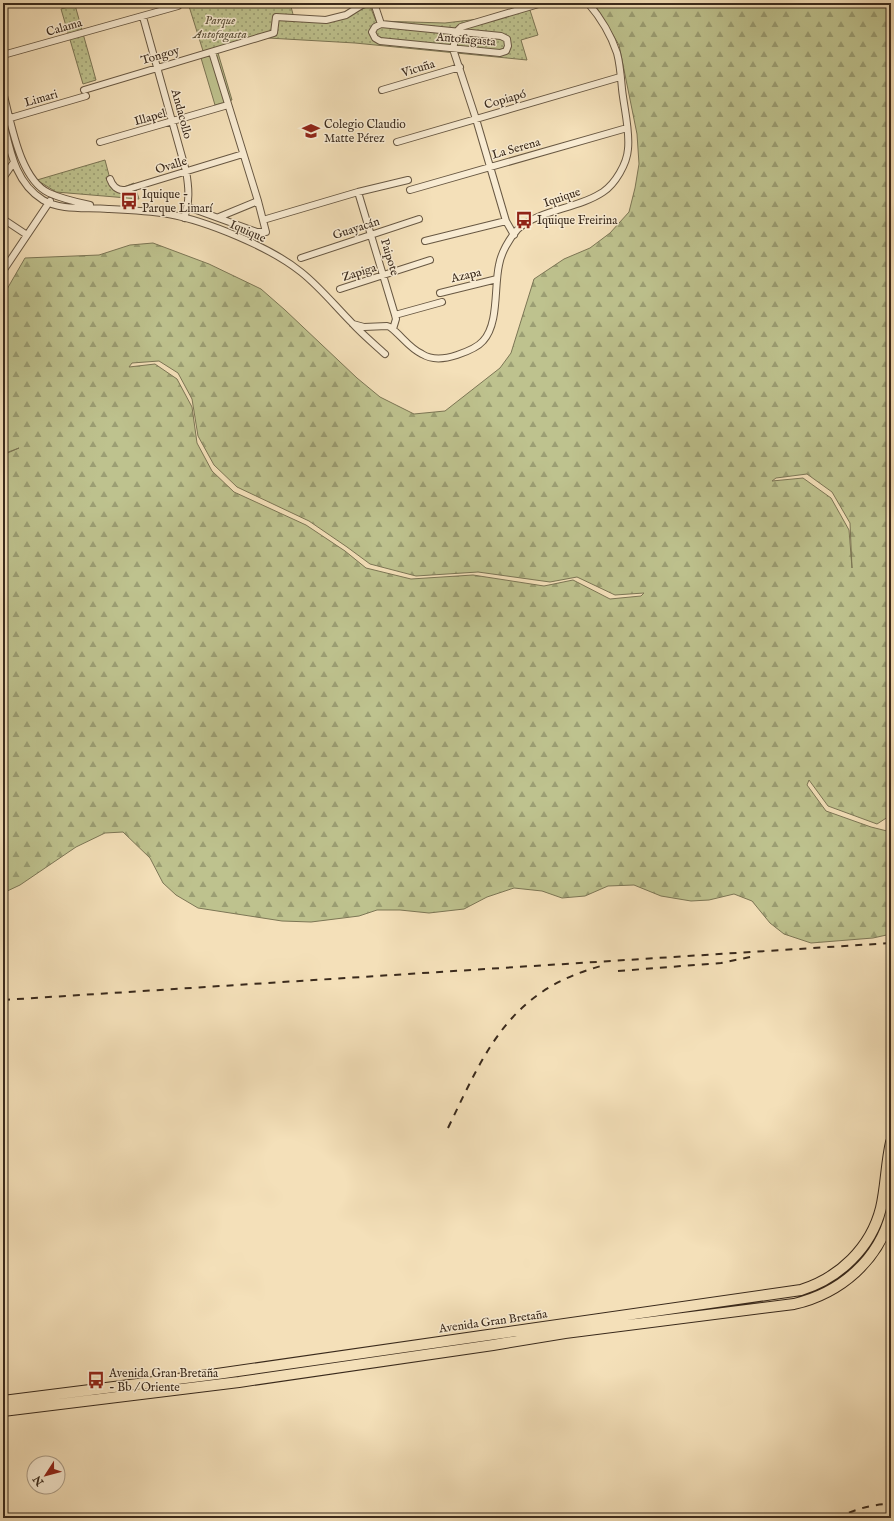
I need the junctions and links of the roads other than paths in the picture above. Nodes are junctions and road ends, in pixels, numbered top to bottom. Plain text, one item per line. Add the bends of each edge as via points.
1 (366, 3) edge
2 (374, 3) edge
3 (542, 3) edge
4 (588, 3) edge
5 (178, 6) dead end
6 (143, 16) junction
7 (381, 24) junction
8 (459, 29) junction
9 (453, 49) junction
10 (212, 52) junction
11 (3, 55) edge
12 (158, 67) junction
13 (460, 67) junction
14 (620, 77) junction
15 (382, 90) dead end
16 (3, 92) edge
17 (85, 93) joint
18 (228, 105) junction
19 (10, 118) junction
20 (476, 119) junction
21 (3, 121) edge
22 (172, 122) junction
23 (627, 128) junction
24 (100, 142) dead end
25 (396, 142) dead end
26 (3, 150) edge
27 (10, 150) junction
28 (244, 154) junction
29 (14, 162) junction
30 (490, 167) junction
31 (186, 171) junction
32 (3, 178) edge
33 (110, 179) dead end
34 (408, 180) dead end
35 (410, 190) dead end
36 (358, 192) junction
37 (54, 195) junction
38 (258, 201) junction
39 (49, 203) junction
40 (188, 207) junction
41 (109, 209) junction
42 (219, 217) junction
43 (184, 218) junction
44 (3, 219) edge
45 (263, 220) junction
46 (419, 220) dead end
47 (506, 221) junction
48 (27, 235) junction
49 (372, 235) junction
50 (514, 235) junction
51 (425, 241) dead end
52 (301, 258) dead end
53 (430, 260) dead end
54 (3, 271) edge
55 (384, 276) junction
56 (497, 279) junction
57 (340, 289) dead end
58 (440, 293) dead end
59 (442, 302) dead end
60 (395, 315) junction
61 (352, 324) junction
62 (393, 329) junction
63 (385, 354) dead end
64 (891, 1142) edge
65 (891, 1213) edge
66 (3, 1401) edge
67 (3, 1411) edge

1 - 10 street, Tongoy via 346,15 326,20 276,17 274,33
2 - 7 street
3 - 8 street
4 - 14 street, Iquique via 612,41 617,54
5 - 6 street, Calama
6 - 11 street, Calama
6 - 12 street, Andacollo
7 - 8 street, Antofagasta
7 - 9 street, Antofagasta via 372,32 380,42
8 - 9 street
8 - 9 street, Antofagasta via 501,36 507,40 508,46 506,51 500,53
9 - 13 street
10 - 12 street, Tongoy
10 - 18 street
12 - 17 street, Tongoy
12 - 22 street, Andacollo
13 - 15 street, Vicuña
13 - 20 street
14 - 20 street, Copiapó
14 - 23 street, Iquique
16 - 19 street
17 - 19 street, Limari
18 - 22 street, Illapel
18 - 28 street
19 - 21 street, Limari
19 - 37 street via 26,168 40,186
20 - 25 street, Copiapó
20 - 30 street
21 - 27 street
22 - 24 street, Illapel
22 - 31 street, Andacollo
23 - 30 street, La Serena
23 - 50 street, Iquique via 628,149 625,161 619,174 604,192 539,217 522,226
26 - 27 street
27 - 29 street
28 - 31 street, Ovalle
28 - 38 street
29 - 32 street
29 - 39 street via 28,187
30 - 35 street, La Serena
30 - 47 street
31 - 33 street, Ovalle via 122,190 114,186
31 - 40 street, Andacollo
34 - 36 street
36 - 45 street
36 - 49 street, Paipote
37 - 39 street
37 - 41 street
38 - 42 street
38 - 45 street
39 - 41 street via 66,207
39 - 48 street
40 - 42 street
40 - 43 street, Andacollo
41 - 43 street, Iquique via 160,213
42 - 45 street via 266,232
43 - 61 street, Iquique via 230,234 281,258 315,284
44 - 48 street
46 - 49 street, Guayacán
47 - 50 street
47 - 51 street
48 - 54 street
49 - 52 street, Guayacán
49 - 55 street, Paipote
50 - 56 street, Iquique via 503,252
53 - 55 street, Zapiga
55 - 57 street, Zapiga
55 - 60 street, Paipote
56 - 58 street, Azapa
56 - 62 street, Iquique via 492,322 483,341 474,348 447,358 430,358 412,348
59 - 60 street
60 - 62 street, Paipote
61 - 62 street via 364,327 387,326
61 - 63 street, Iquique
64 - 66 main road, Avenida Gran Bretaña via 880,1209 866,1242 836,1273 816,1285 801,1290 210,1375
65 - 67 main road, Avenida Gran Bretaña via 878,1244 854,1275 829,1292 794,1304 565,1333 239,1382

